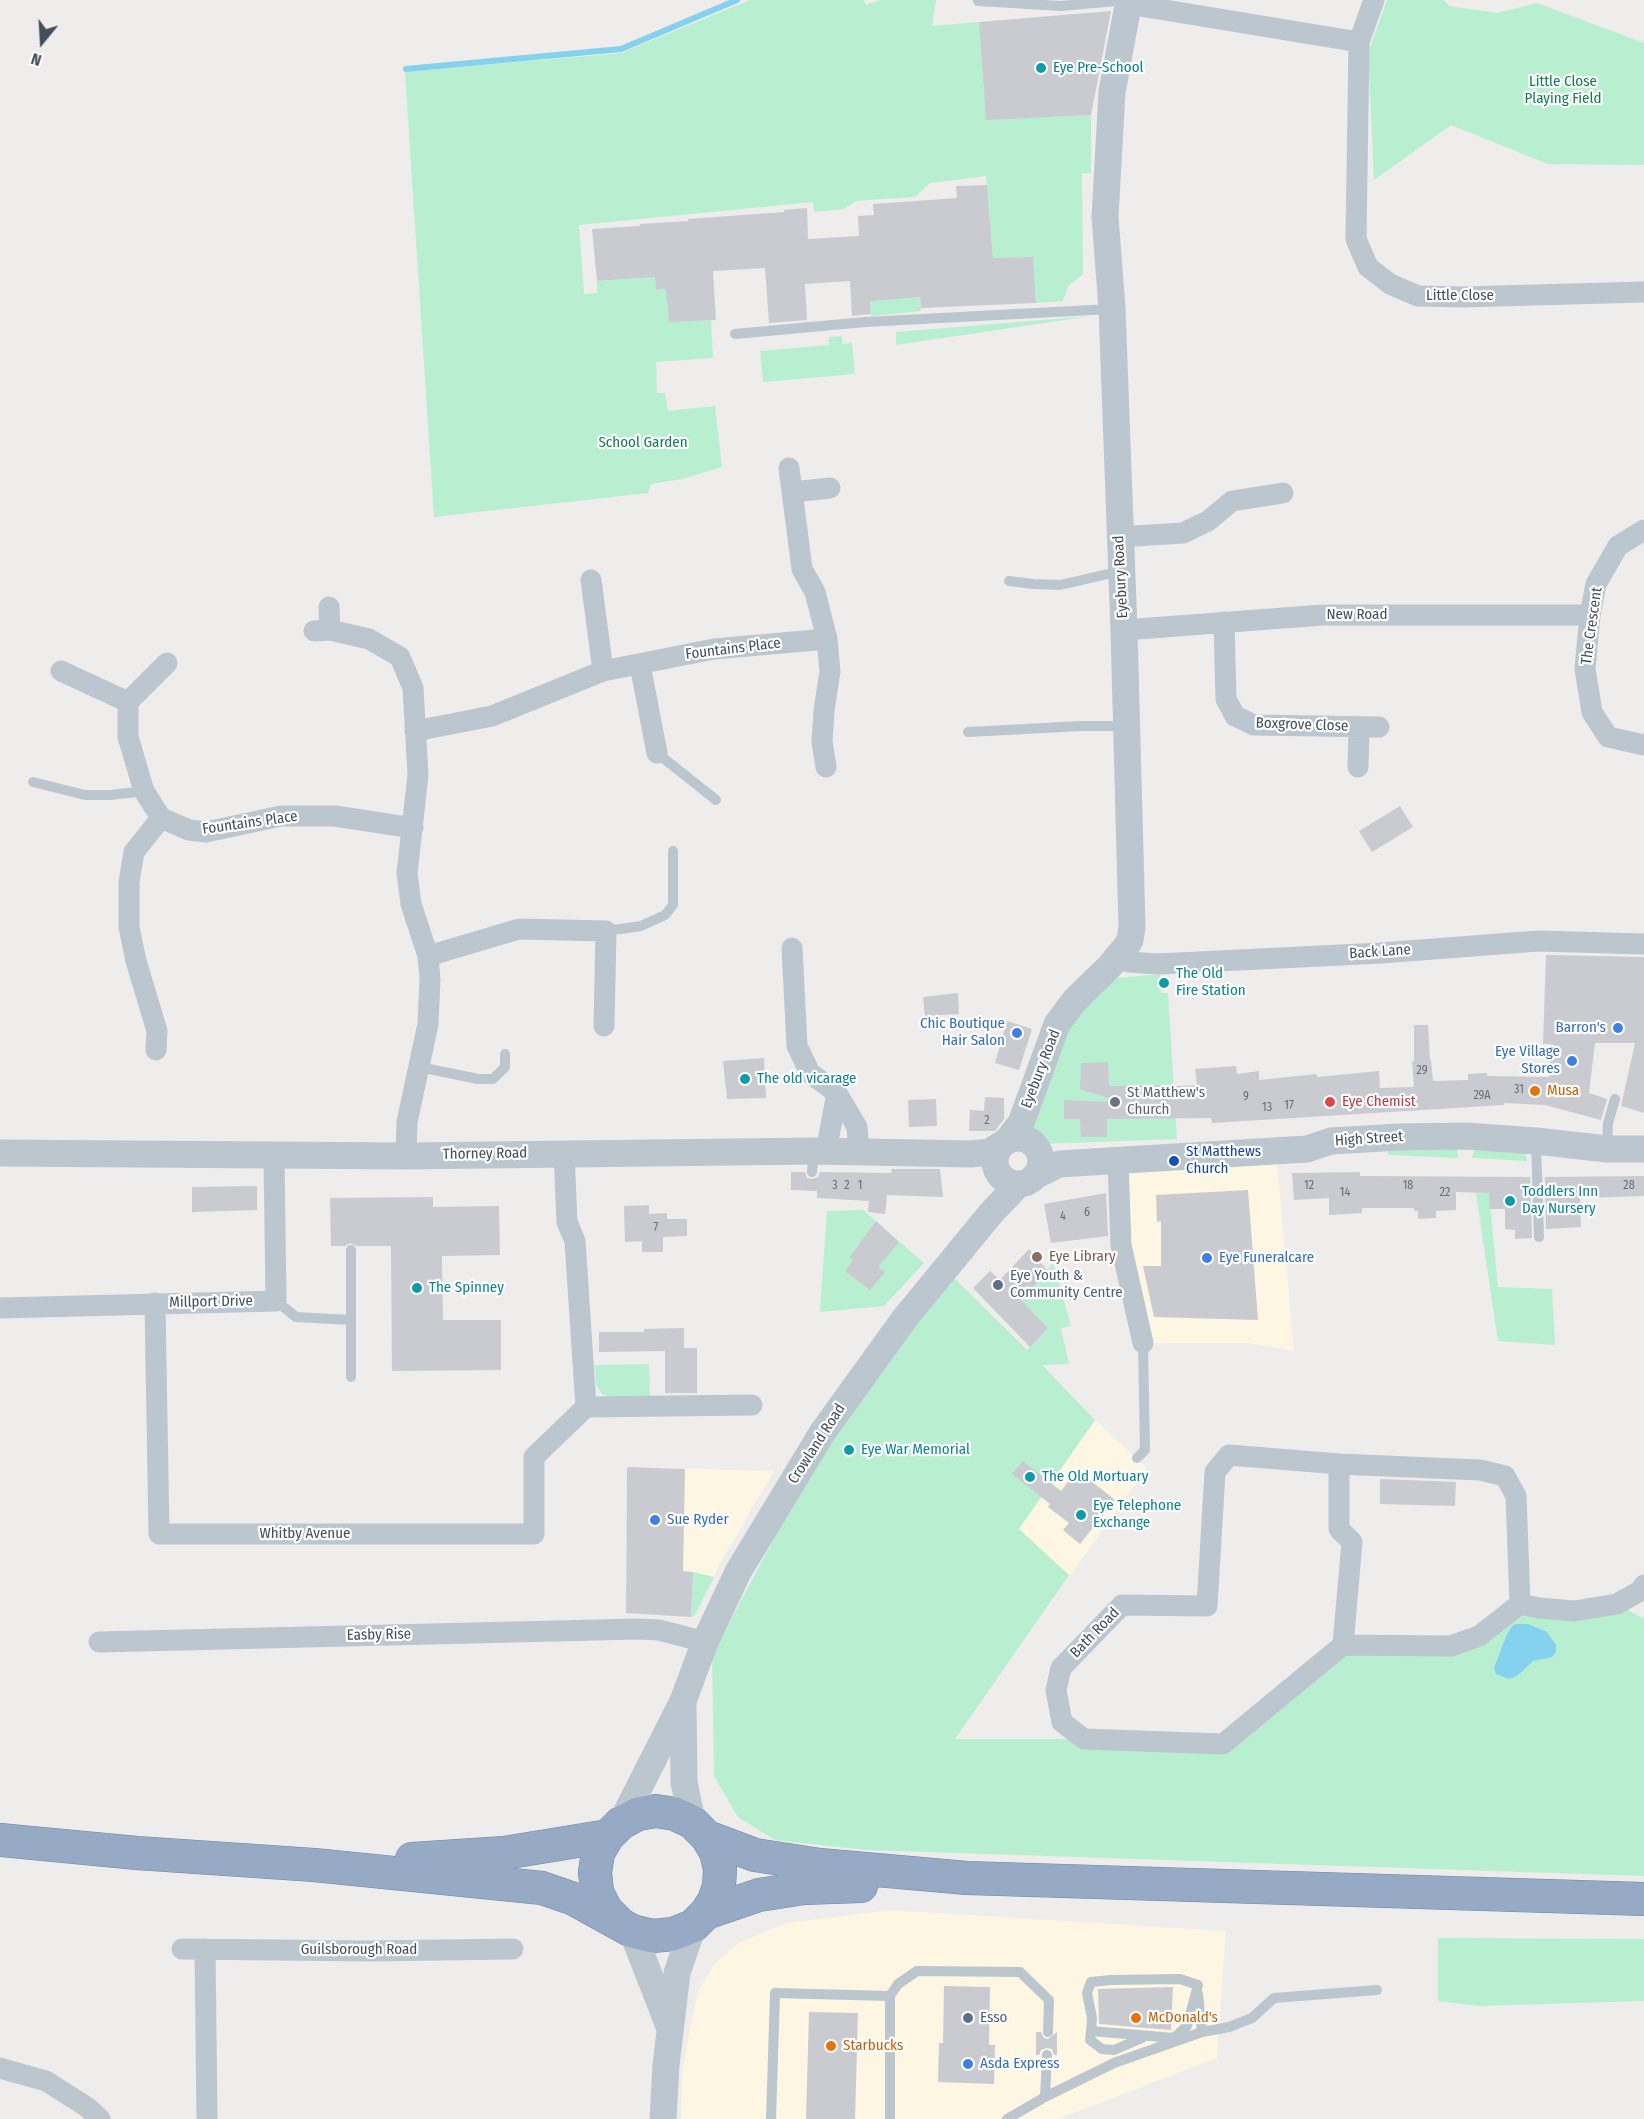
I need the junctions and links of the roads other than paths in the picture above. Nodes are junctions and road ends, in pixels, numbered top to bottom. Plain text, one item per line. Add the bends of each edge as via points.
1 (1374, 0) edge
2 (978, 1) edge
3 (1128, 2) edge
4 (1359, 42) junction
5 (1644, 292) edge
6 (1112, 309) junction
7 (735, 334) dead end
8 (789, 468) dead end
9 (830, 488) dead end
10 (793, 492) junction
11 (1283, 493) dead end
12 (1644, 530) edge
13 (1119, 537) junction
14 (1121, 571) junction
15 (591, 580) dead end
16 (1009, 581) dead end
17 (328, 607) dead end
18 (1590, 615) junction
19 (1224, 622) junction
20 (1124, 630) junction
21 (827, 639) junction
22 (167, 663) dead end
23 (640, 665) junction
24 (603, 670) junction
25 (61, 671) dead end
26 (128, 702) junction
27 (1128, 726) junction
28 (416, 731) junction
29 (968, 732) dead end
30 (1644, 745) edge
31 (657, 753) joint
32 (826, 767) dead end
33 (1358, 767) dead end
34 (33, 782) dead end
35 (144, 791) junction
36 (716, 800) dead end
37 (161, 818) junction
38 (413, 828) junction
39 (673, 851) dead end
40 (606, 931) junction
41 (1644, 944) edge
42 (792, 948) dead end
43 (428, 956) junction
44 (1118, 957) junction
45 (604, 1026) dead end
46 (156, 1050) dead end
47 (505, 1054) dead end
48 (419, 1067) junction
49 (837, 1093) junction
50 (1615, 1099) dead end
51 (1536, 1141) junction
52 (1606, 1149) junction
53 (1644, 1149) edge
54 (859, 1152) junction
55 (0, 1153) edge
56 (564, 1154) junction
57 (274, 1156) junction
58 (406, 1156) junction
59 (817, 1158) junction
60 (1022, 1159) junction
61 (1118, 1162) junction
62 (1539, 1238) dead end
63 (351, 1250) dead end
64 (276, 1301) junction
65 (155, 1303) junction
66 (0, 1308) edge
67 (351, 1320) junction
68 (1143, 1343) joint
69 (351, 1377) dead end
70 (752, 1405) dead end
71 (586, 1407) junction
72 (1137, 1458) dead end
73 (1339, 1464) junction
74 (1644, 1586) edge
75 (1520, 1604) junction
76 (99, 1642) dead end
77 (705, 1642) junction
78 (1343, 1645) junction
79 (683, 1701) junction
80 (614, 1829) junction
81 (699, 1829) junction
82 (0, 1840) edge
83 (314, 1865) junction
84 (967, 1878) junction
85 (1644, 1899) edge
86 (699, 1920) junction
87 (626, 1928) junction
88 (182, 1949) dead end
89 (205, 1949) junction
90 (513, 1949) dead end
91 (1198, 1985) junction
92 (1377, 1990) dead end
93 (890, 1996) junction
94 (670, 2030) junction
95 (1091, 2031) junction
96 (1048, 2032) dead end
97 (1202, 2032) junction
98 (1146, 2037) junction
99 (1047, 2055) dead end
100 (0, 2068) edge
101 (664, 2092) junction
102 (1045, 2097) junction
103 (100, 2119) edge
104 (207, 2119) edge
105 (643, 2119) edge
106 (663, 2119) edge
107 (771, 2119) edge
108 (890, 2119) edge
109 (1007, 2119) edge

1 - 4 street, Little Close
2 - 3 lane via 1061,6
3 - 4 street
3 - 6 street, Eyebury Road via 1112,92 1104,217
4 - 5 street, Little Close via 1356,239 1368,267 1390,284 1418,296
6 - 7 lane via 865,322
6 - 13 street, Eyebury Road
8 - 10 street
9 - 10 street
10 - 21 street via 802,569 815,592
11 - 13 street via 1232,501 1183,533
12 - 18 street, The Crescent via 1618,546 1596,584
13 - 14 street, Eyebury Road
14 - 16 lane via 1060,585
14 - 20 street, Eyebury Road
15 - 24 street
17 - 28 street via 322,630 369,639 400,657 413,688
18 - 19 street, New Road via 1323,615
18 - 30 street, The Crescent via 1585,669 1592,712 1608,737
19 - 20 street, New Road
19 - 33 street, Boxgrove Close via 1226,699 1235,716 1254,726 1369,727
20 - 27 street, Eyebury Road
21 - 23 street, Fountains Place via 714,649
21 - 32 street via 830,671 822,742
22 - 26 street
23 - 24 street, Fountains Place
23 - 31 street
24 - 28 street, Fountains Place via 492,717
25 - 26 street
26 - 35 street via 128,737
27 - 29 lane
27 - 44 street, Eyebury Road via 1132,927 1130,940
28 - 38 street via 418,775
31 - 36 lane
34 - 35 lane via 85,795
35 - 37 street
37 - 38 street, Fountains Place via 189,830 206,832 281,816 334,816
37 - 46 street via 134,852 129,882 129,927 157,1031
38 - 43 street via 407,873 411,904
39 - 40 lane via 673,905 665,915 641,926
40 - 43 street via 519,929
40 - 45 street
41 - 44 street, Back Lane via 1538,941 1158,964 1129,962
42 - 49 street via 797,1046 810,1073
43 - 48 street via 428,1024
44 - 60 street, Eyebury Road via 1057,1024
47 - 48 lane via 505,1067 493,1079
48 - 58 street via 407,1122
49 - 54 street via 857,1127
49 - 59 street
50 - 52 lane
51 - 52 street, High Street
51 - 61 street, High Street via 1399,1137 1331,1141 1307,1149
51 - 62 lane
52 - 53 street, High Street
54 - 59 street, Thorney Road
54 - 60 street, Thorney Road
55 - 57 street, Thorney Road
56 - 58 street, Thorney Road
56 - 59 street, Thorney Road
56 - 71 street via 567,1222 575,1241
57 - 58 street, Thorney Road
57 - 64 street
60 - 61 street, High Street
60 - 77 street, Crowland Road via 992,1212 905,1318 761,1523
61 - 68 street via 1121,1245
63 - 67 lane
64 - 65 street, Millport Drive
64 - 67 lane via 296,1317
65 - 66 street, Millport Drive
65 - 71 street, Whitby Avenue via 159,1534 534,1534 534,1457
67 - 69 lane
68 - 72 lane via 1145,1450
70 - 71 street
73 - 75 street, Bath Road via 1480,1470 1505,1476 1516,1496
73 - 78 street via 1339,1528 1352,1542
73 - 78 street, Bath Road via 1229,1455 1215,1472 1207,1606 1122,1605 1062,1668 1056,1690 1062,1722 1084,1739 1223,1744
74 - 75 street via 1617,1604 1574,1611
75 - 78 street via 1479,1636 1451,1646
76 - 77 street, Easby Rise via 659,1629
77 - 79 street, Crowland Road
79 - 80 street, Crowland Road
79 - 81 street, Crowland Road via 684,1782
80 - 81 highway via 638,1814 656,1811 675,1814
80 - 83 highway via 504,1853
80 - 87 highway via 598,1853 594,1872 597,1892 606,1910
81 - 84 highway via 755,1855
81 - 86 highway via 716,1852 720,1869 714,1900
82 - 83 highway
83 - 87 highway via 542,1888 574,1899
84 - 85 highway
84 - 86 highway via 804,1888 759,1895
86 - 87 highway via 674,1934 653,1936
86 - 94 street via 677,1973
87 - 94 street
88 - 89 street, Guilsborough Road
89 - 90 street, Guilsborough Road via 492,1955
89 - 104 street
91 - 95 lane via 1180,1979 1090,1982 1087,1993
91 - 97 lane
91 - 98 lane via 1187,2026 1174,2038
92 - 97 lane via 1274,1998 1252,2018
93 - 96 lane via 898,1984 917,1971 1020,1972 1048,2000
93 - 107 lane via 775,1993
93 - 108 lane
94 - 101 street
95 - 98 lane
95 - 98 lane via 1090,2040 1102,2049 1114,2050
97 - 102 lane via 1114,2063
99 - 102 lane
100 - 103 street via 46,2081
101 - 105 street
101 - 106 street
102 - 109 lane

